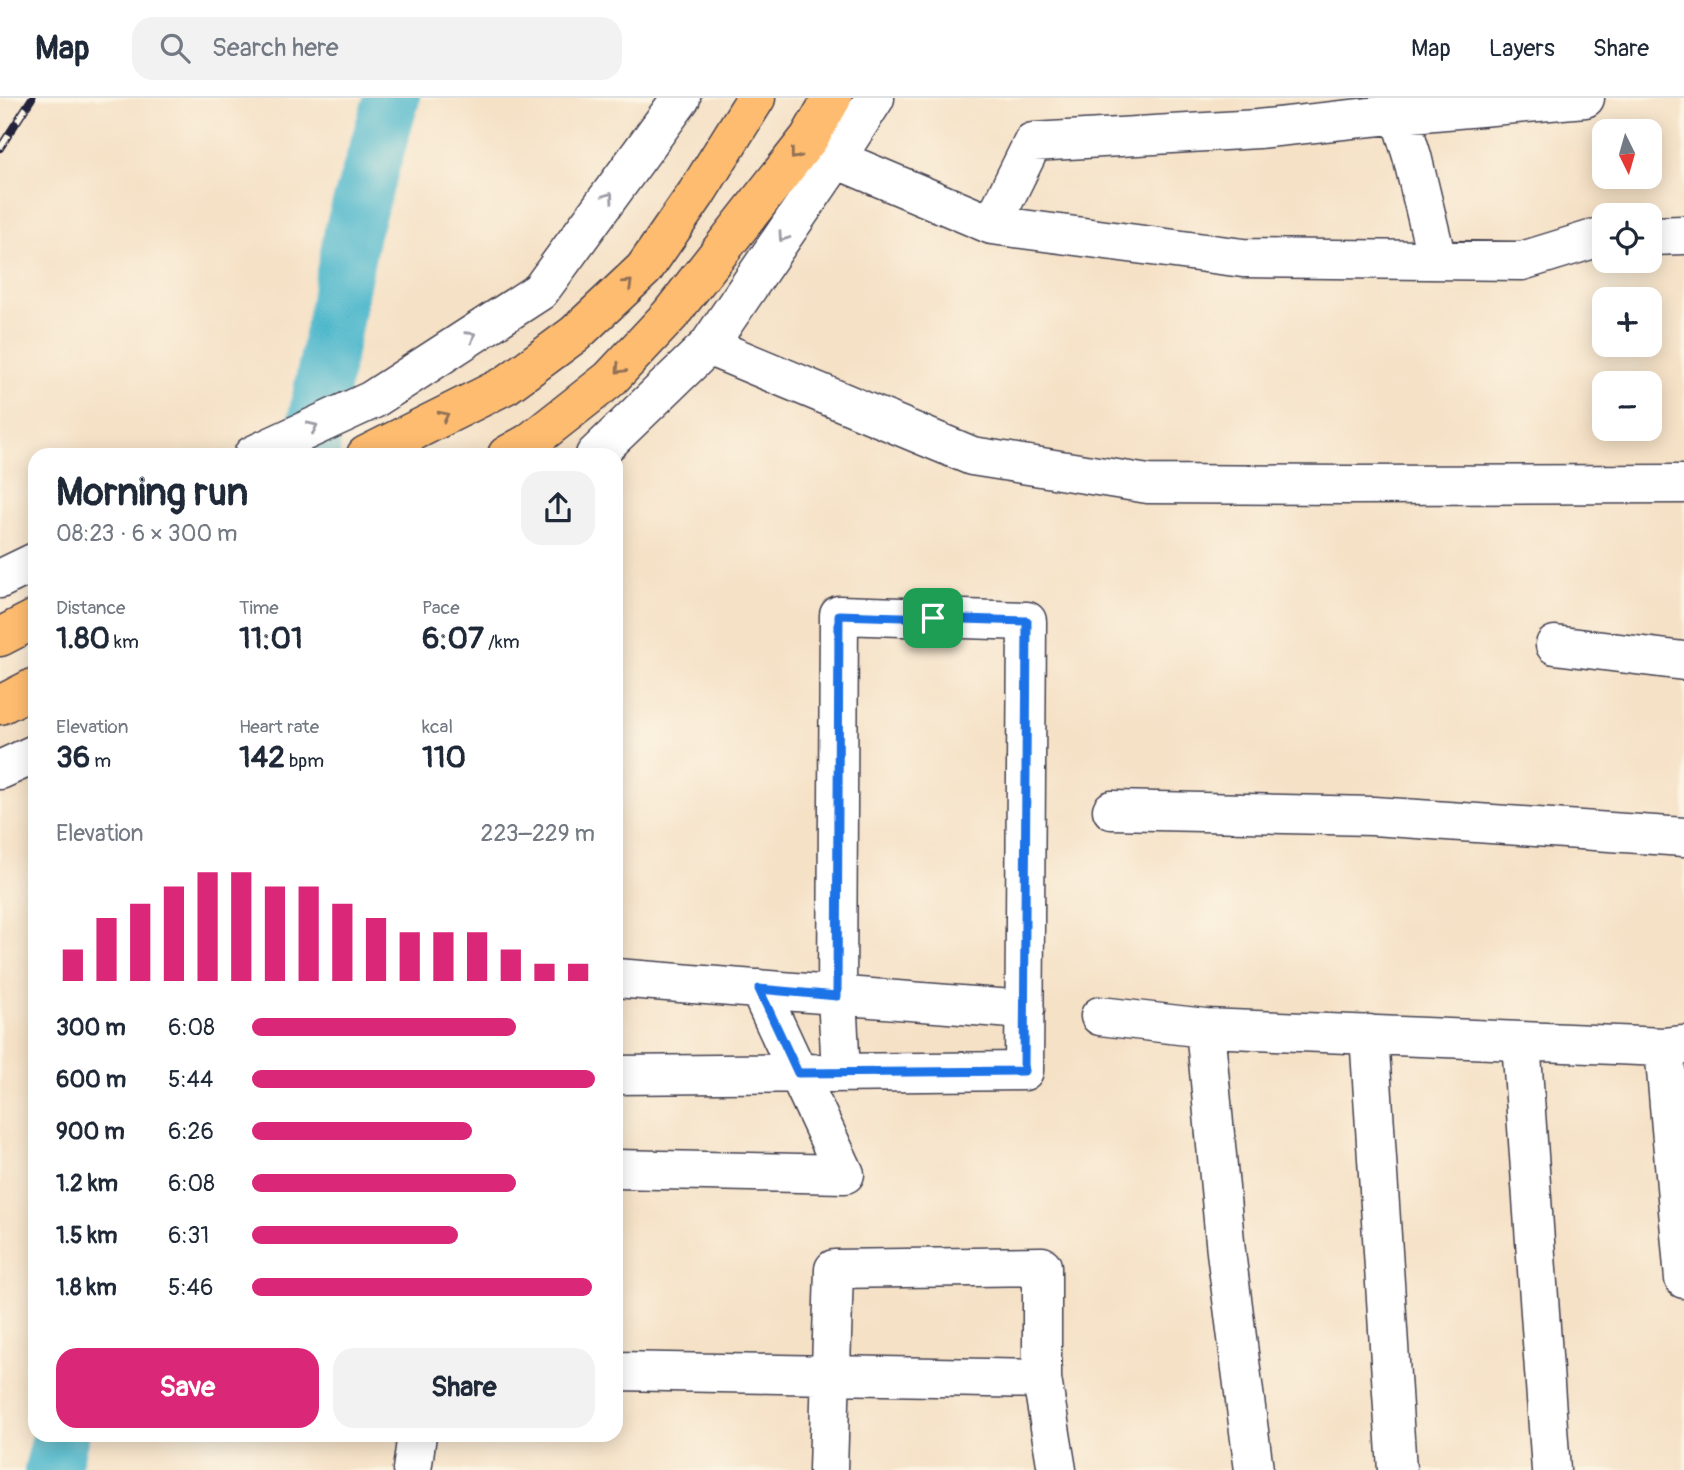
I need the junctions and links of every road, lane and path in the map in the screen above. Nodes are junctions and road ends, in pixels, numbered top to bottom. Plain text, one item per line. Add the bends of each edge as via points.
1 (681, 98) edge
2 (756, 98) edge
3 (832, 98) edge
4 (875, 98) edge
5 (1585, 98) edge
6 (1399, 114) junction
7 (836, 159) junction
8 (992, 225) junction
9 (1684, 235) edge
10 (1662, 236) edge
11 (1592, 239) edge
12 (1437, 261) junction
13 (708, 346) junction
14 (268, 448) edge
15 (381, 448) edge
16 (519, 448) edge
17 (602, 448) edge
18 (1684, 484) edge
19 (28, 565) edge
20 (0, 579) edge
21 (28, 623) edge
22 (0, 637) edge
23 (1555, 645) dead end
24 (1684, 661) edge
25 (28, 691) edge
26 (0, 705) edge
27 (28, 757) edge
28 (0, 770) edge
29 (1112, 810) dead end
30 (1684, 837) edge
31 (623, 979) edge
32 (759, 989) junction
33 (837, 996) junction
34 (1025, 1010) junction
35 (1100, 1016) dead end
36 (1205, 1028) junction
37 (1369, 1034) junction
38 (1521, 1041) junction
39 (1674, 1046) edge
40 (798, 1073) junction
41 (841, 1073) junction
42 (623, 1075) edge
43 (623, 1169) edge
44 (1684, 1279) edge
45 (623, 1371) edge
46 (832, 1375) junction
47 (1042, 1379) junction
48 (416, 1442) edge
49 (412, 1470) edge
50 (828, 1470) edge
51 (1057, 1470) edge
52 (1254, 1470) edge
53 (1397, 1470) edge
54 (1551, 1470) edge

14 -> 1 street via 372,400 540,291
15 -> 2 highway via 506,385 575,334 644,268
3 -> 16 highway via 809,138 670,315 610,379
4 - 7 street
5 - 6 street
6 - 8 street via 1258,129 1033,142
6 - 12 street
7 - 8 street
7 -> 13 street
8 - 12 street via 1243,258
9 - 10 street
11 - 12 street via 1522,261
13 - 17 street
13 - 18 street via 972,456 1147,484
19 - 20 street
21 - 22 highway
23 - 24 street
25 - 26 highway
27 - 28 street
29 - 30 street via 1373,816
31 - 32 street
32 - 33 street
32 - 40 street
33 - 34 street
33 - 34 street via 839,615 1027,621
33 - 41 street
34 - 41 street via 1024,1071
35 - 36 street
36 - 37 street
36 - 52 street via 1226,1252
37 - 38 street
37 - 53 street
38 - 39 street
38 - 54 street
39 - 44 street
40 - 41 street
40 - 42 street
40 - 43 street via 845,1174
45 - 46 street
46 - 47 street
46 - 47 street via 834,1269 1042,1266
46 - 50 street
47 - 51 street
48 - 49 street

